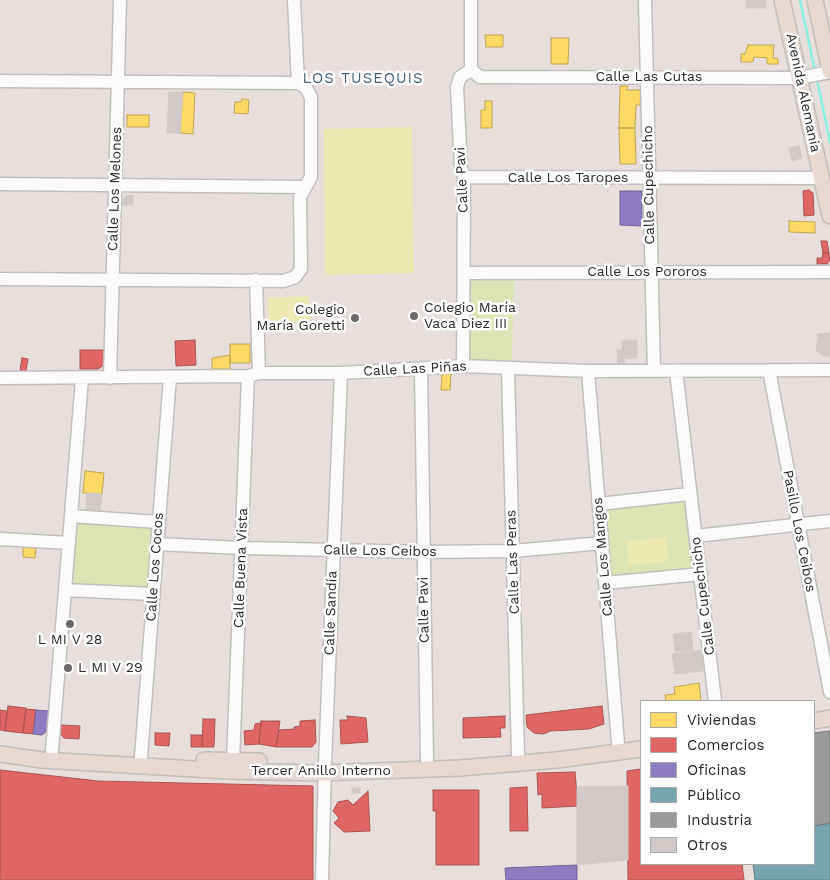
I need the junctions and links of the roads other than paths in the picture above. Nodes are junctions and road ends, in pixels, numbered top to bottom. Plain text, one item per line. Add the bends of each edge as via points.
1 (120, 0) edge
2 (294, 0) edge
3 (471, 0) edge
4 (645, 0) edge
5 (782, 0) edge
6 (814, 0) edge
7 (824, 14) edge
8 (830, 71) edge
9 (475, 73) junction
10 (647, 77) junction
11 (799, 78) junction
12 (0, 81) edge
13 (117, 82) junction
14 (298, 83) junction
15 (464, 177) junction
16 (649, 178) junction
17 (822, 178) junction
18 (0, 184) edge
19 (115, 185) junction
20 (304, 187) junction
21 (830, 216) edge
22 (651, 272) junction
23 (830, 272) edge
24 (464, 273) junction
25 (0, 279) edge
26 (112, 280) junction
27 (256, 280) junction
28 (463, 366) junction
29 (421, 369) junction
30 (508, 369) junction
31 (588, 370) junction
32 (769, 370) junction
33 (830, 370) edge
34 (654, 371) junction
35 (676, 371) junction
36 (341, 373) junction
37 (253, 374) junction
38 (170, 377) junction
39 (0, 378) edge
40 (82, 378) junction
41 (110, 378) junction
42 (690, 494) junction
43 (599, 504) junction
44 (71, 516) junction
45 (830, 521) edge
46 (158, 522) junction
47 (798, 525) junction
48 (696, 536) junction
49 (0, 539) edge
50 (69, 543) junction
51 (602, 543) junction
52 (157, 544) junction
53 (243, 548) junction
54 (334, 551) junction
55 (513, 551) junction
56 (424, 552) junction
57 (700, 574) junction
58 (605, 583) junction
59 (65, 590) junction
60 (153, 594) junction
61 (830, 692) edge
62 (715, 700) edge
63 (830, 708) edge
64 (815, 711) edge
65 (830, 718) edge
66 (815, 721) edge
67 (640, 740) edge
68 (618, 743) junction
69 (0, 745) edge
70 (640, 749) edge
71 (52, 751) junction
72 (0, 754) edge
73 (518, 754) junction
74 (141, 757) junction
75 (233, 761) junction
76 (426, 761) junction
77 (325, 768) junction
78 (322, 880) edge

1 - 13 street, Calle Los Melones
2 - 14 street
3 - 9 street
4 - 10 street, Calle Cupechicho
5 - 11 main road, Avenida Alemania
6 - 7 main road
7 - 8 main road
8 - 11 street, Calle Las Cutas
9 - 10 street, Calle Las Cutas
9 - 15 street, Calle Pavi via 460,77 457,87 460,168
10 - 11 street, Calle Las Cutas
10 - 16 street, Calle Cupechicho
11 - 17 main road, Avenida Alemania
12 - 13 street
13 - 14 street
13 - 19 street, Calle Los Melones
14 - 20 street via 311,97 311,177
15 - 16 street, Calle Los Taropes
15 - 24 street, Calle Pavi
16 - 17 street, Calle Los Taropes
16 - 22 street, Calle Cupechicho
17 - 21 main road, Avenida Alemania
18 - 19 street
19 - 20 street
19 - 26 street, Calle Los Melones
20 - 27 street via 300,198 301,269 295,277 284,281
22 - 23 street, Calle Los Pororos
22 - 24 street, Calle Los Pororos
22 - 34 street, Calle Cupechicho
24 - 28 street, Calle Pavi
25 - 26 street
26 - 27 street
26 - 41 street, Calle Los Melones
27 - 37 street, Calle Buena Vista
28 - 29 street, Calle Las Piñas
28 - 30 street, Calle Las Piñas
29 - 36 street, Calle Las Piñas
29 - 56 street, Calle Pavi
30 - 31 street, Calle Las Piñas
30 - 55 street, Calle Las Peras
31 - 34 street, Calle Las Piñas
31 - 43 street, Calle Los Mangos
32 - 33 street, Calle Las Piñas
32 - 35 street, Calle Las Piñas
32 - 47 street, Pasillo Los Ceibos
34 - 35 street, Calle Las Piñas
35 - 42 street, Calle Cupechicho
36 - 37 street, Calle Las Piñas
36 - 54 street, Calle Sandía
37 - 38 street, Calle Las Piñas
37 - 53 street, Calle Buena Vista
38 - 41 street, Calle Las Piñas
38 - 46 street, Calle Los Cocos
39 - 40 street, Calle Las Piñas
40 - 41 street, Calle Las Piñas
40 - 44 street
42 - 43 street
42 - 48 street, Calle Cupechicho
43 - 51 street, Calle Los Mangos
44 - 46 street
44 - 50 street
45 - 47 street
46 - 52 street, Calle Los Cocos
47 - 48 street
47 - 61 street, Pasillo Los Ceibos
48 - 57 street, Calle Cupechicho
49 - 50 street
50 - 59 street
51 - 55 street, Calle Los Ceibos
51 - 58 street, Calle Los Mangos
52 - 53 street, Calle Los Ceibos
52 - 60 street, Calle Los Cocos
53 - 54 street, Calle Los Ceibos
53 - 75 street, Calle Buena Vista
54 - 56 street, Calle Los Ceibos
54 - 77 street, Calle Sandía
55 - 56 street, Calle Los Ceibos
55 - 73 street, Calle Las Peras
56 - 76 street, Calle Pavi
57 - 58 street
57 - 62 street, Calle Cupechicho
58 - 68 street, Calle Los Mangos
59 - 60 street
59 - 71 street
60 - 74 street, Calle Los Cocos
63 - 64 main road
65 - 66 main road
67 - 68 main road, Tercer Anillo Interno
68 - 73 main road, Tercer Anillo Interno
69 - 71 main road, Tercer Anillo Interno
70 - 77 main road, Tercer Anillo Interno via 460,768
71 - 74 main road, Tercer Anillo Interno
72 - 77 main road, Tercer Anillo Interno via 42,760 228,771
73 - 76 main road, Tercer Anillo Interno
74 - 75 main road, Tercer Anillo Interno
75 - 77 main road, Tercer Anillo Interno
76 - 77 main road, Tercer Anillo Interno
77 - 78 street, Calle Sandía

